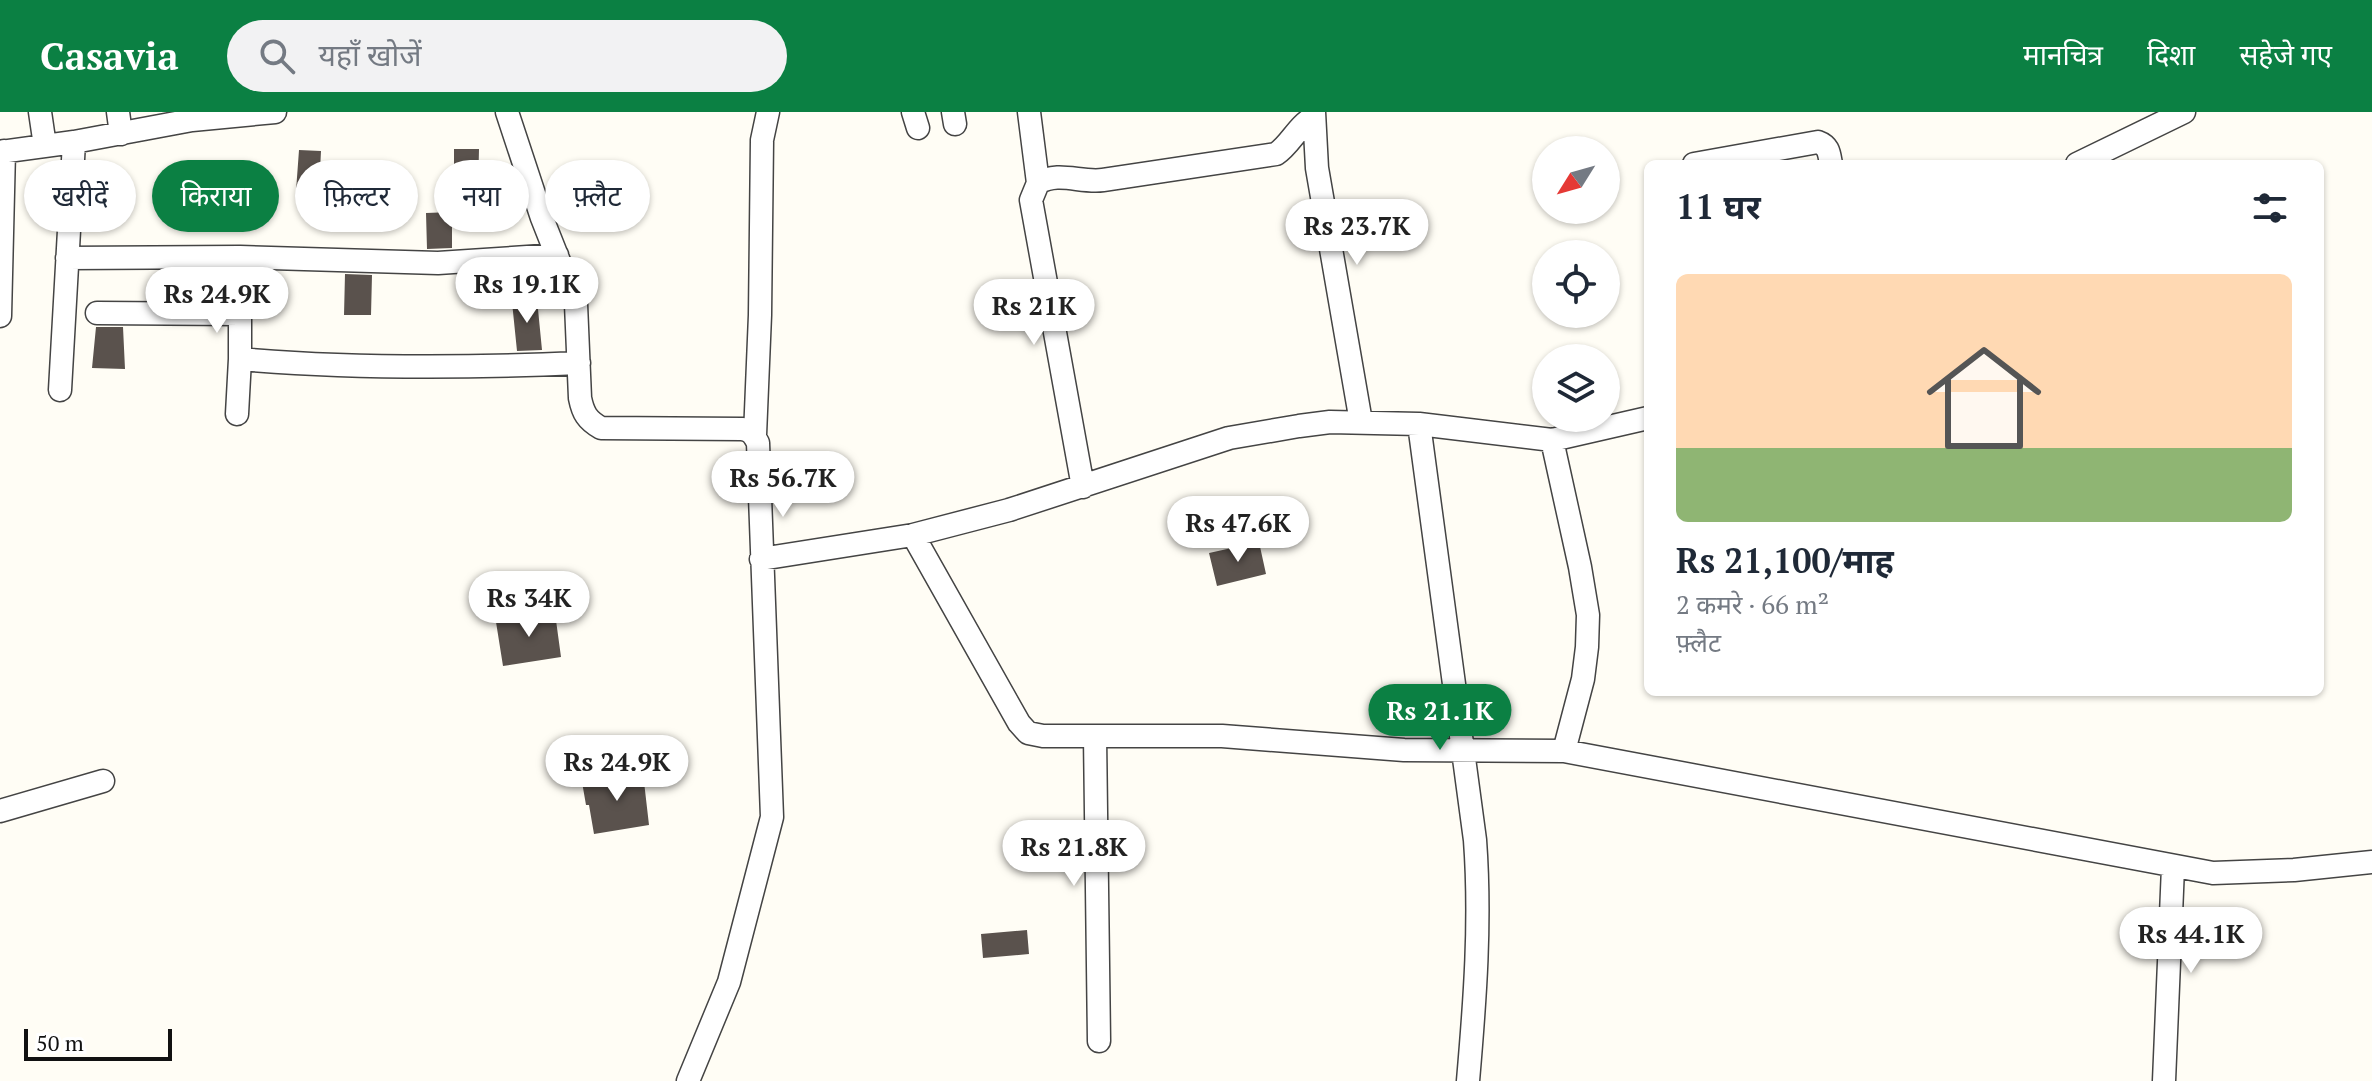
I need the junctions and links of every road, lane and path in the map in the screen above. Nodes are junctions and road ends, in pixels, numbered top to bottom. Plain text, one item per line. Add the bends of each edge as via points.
1 (40, 112) edge
2 (768, 112) edge
3 (1029, 112) edge
4 (2184, 112) edge
5 (264, 113) edge
6 (514, 114) edge
7 (1314, 115) edge
8 (191, 116) edge
9 (2153, 116) edge
10 (120, 123) edge
11 (74, 142) junction
12 (45, 146) junction
13 (2, 151) edge
14 (2109, 157) edge
15 (1717, 160) edge
16 (1830, 160) edge
17 (1038, 183) junction
18 (557, 255) junction
19 (240, 257) junction
20 (67, 258) junction
21 (97, 313) dead end
22 (240, 314) junction
23 (0, 316) edge
24 (240, 359) junction
25 (579, 363) junction
26 (60, 390) dead end
27 (237, 414) dead end
28 (1644, 419) edge
29 (1361, 422) junction
30 (1419, 424) junction
31 (755, 435) junction
32 (1552, 440) junction
33 (1083, 487) junction
34 (913, 535) junction
35 (761, 559) junction
36 (1095, 736) junction
37 (1462, 749) junction
38 (1564, 751) junction
39 (103, 781) dead end
40 (0, 811) edge
41 (2372, 862) edge
42 (2173, 867) junction
43 (1099, 1041) dead end
44 (688, 1081) edge
45 (1468, 1081) edge
46 (2164, 1081) edge

1 - 12 street
2 - 31 street via 762,151
3 - 17 street
4 - 9 street
5 - 8 street
6 - 18 street
7 - 17 street via 1276,154 1090,182 1057,176
7 - 29 street via 1317,168
8 - 10 street
9 - 14 street
10 - 11 street
11 - 12 street
11 - 20 street
12 - 13 street
13 - 23 street
15 - 16 street via 1818,142 1825,144
17 - 33 street via 1031,200
18 - 19 street via 438,263
18 - 25 street via 576,304
19 - 20 street
19 - 22 street
20 - 26 street
21 - 22 street
22 - 24 street
24 - 25 street via 310,365
24 - 27 street
25 - 31 street via 583,412 601,428 742,429
28 - 32 street
29 - 30 street
29 - 33 street via 1229,438
30 - 32 street
30 - 37 street
31 - 35 street
32 - 38 street via 1588,615 1583,679
33 - 34 street
34 - 35 street
34 - 36 street via 1028,733
35 - 44 street via 772,817 729,982
36 - 37 street via 1222,736 1404,750
36 - 43 street
37 - 38 street
37 - 45 street via 1478,878 1478,963
38 - 42 street
39 - 40 street
41 - 42 street via 2253,873
42 - 46 street

